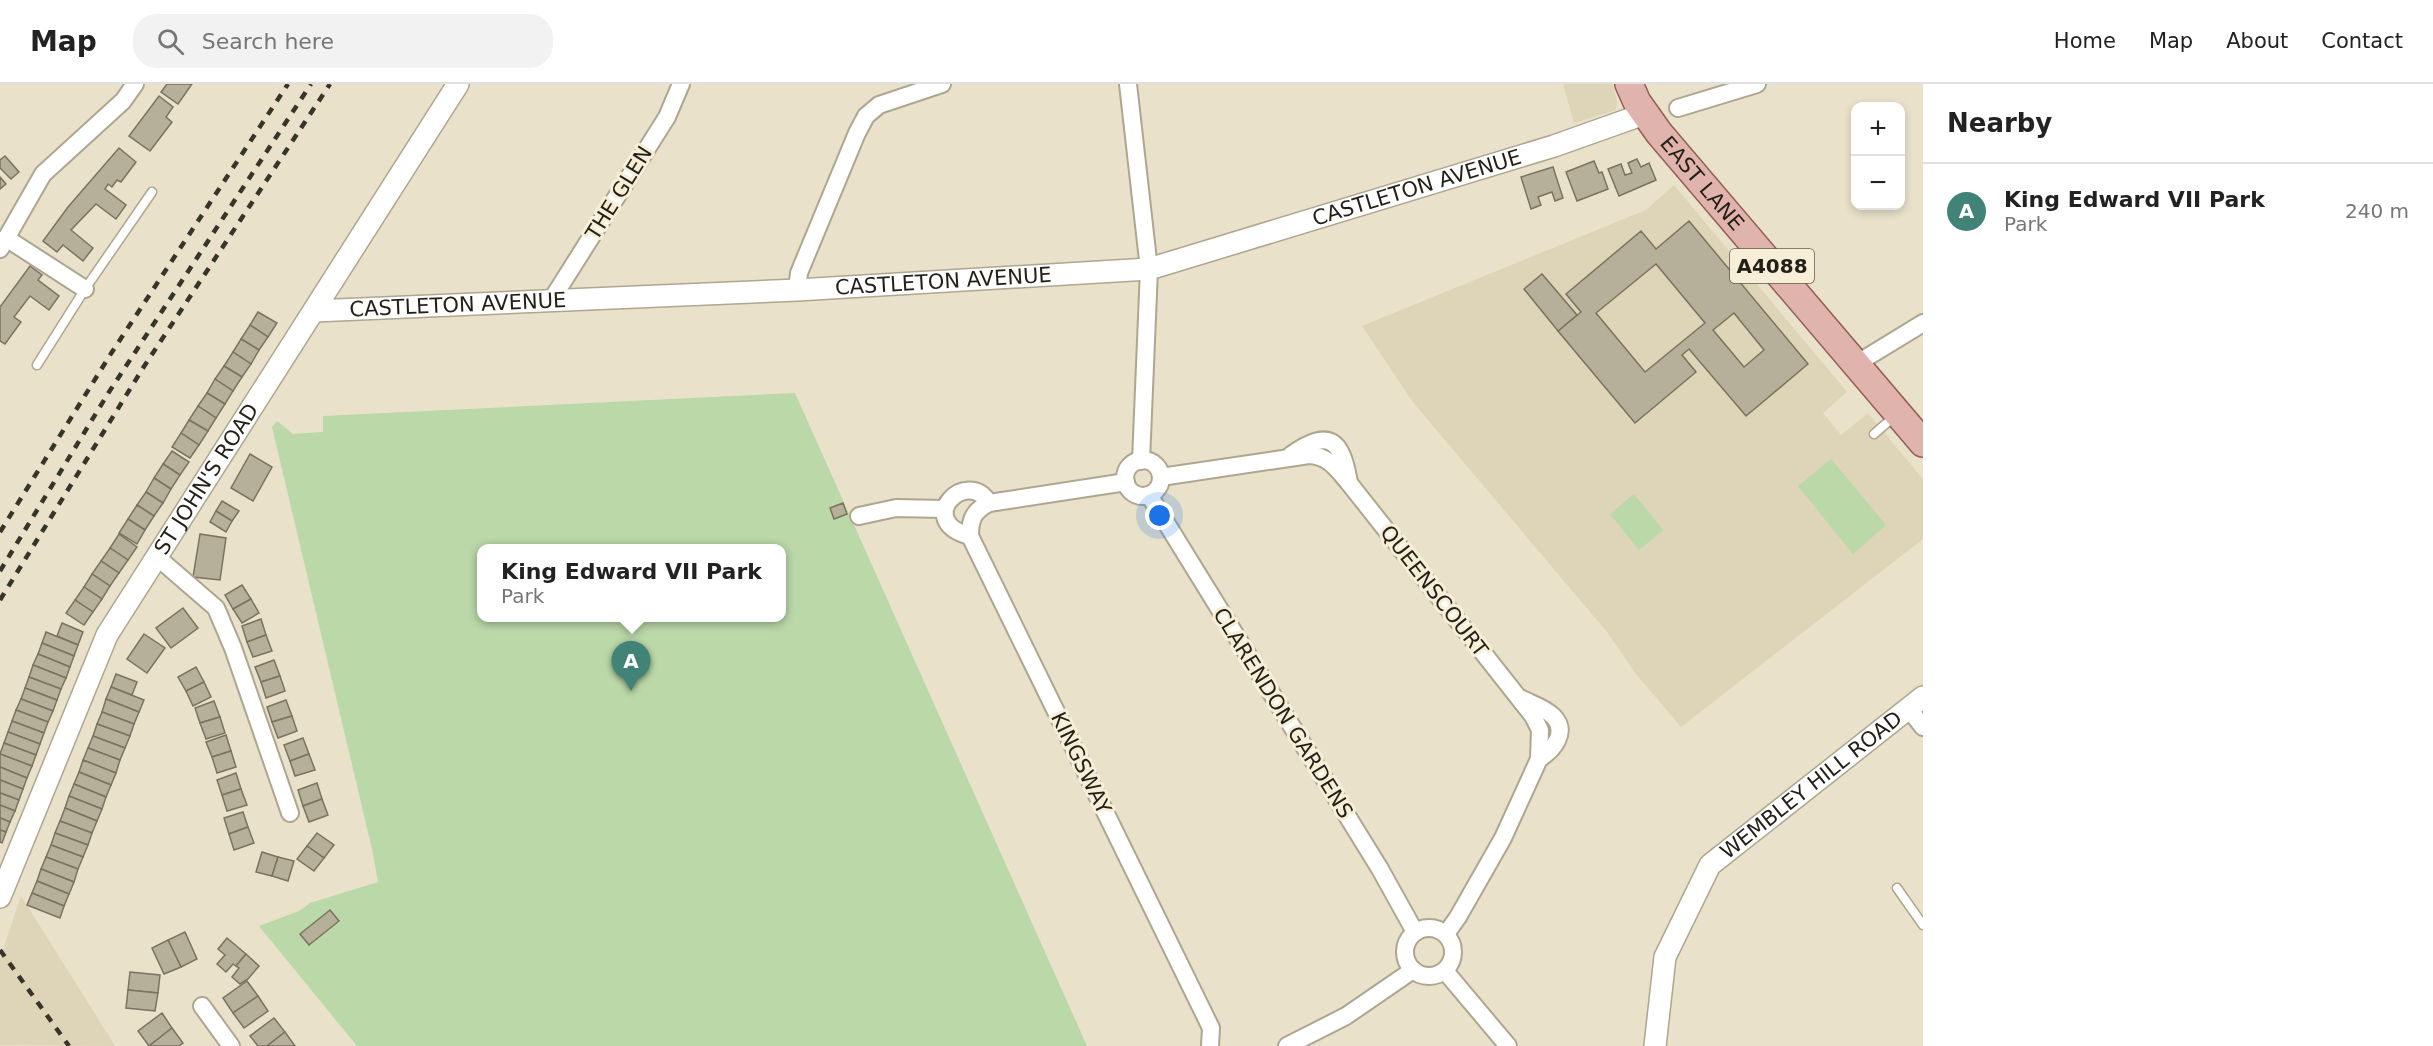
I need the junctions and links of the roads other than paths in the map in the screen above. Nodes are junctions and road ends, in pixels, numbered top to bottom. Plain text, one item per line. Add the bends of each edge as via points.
1 (135, 84) edge
2 (458, 84) edge
3 (681, 84) edge
4 (942, 84) edge
5 (1128, 84) edge
6 (1629, 84) edge
7 (1757, 84) edge
8 (1678, 108) dead end
9 (1644, 114) junction
10 (152, 192) dead end
11 (3, 244) edge
12 (1149, 269) junction
13 (85, 289) junction
14 (797, 290) junction
15 (552, 299) junction
16 (314, 311) junction
17 (1923, 323) edge
18 (1856, 364) junction
19 (36, 365) dead end
20 (1899, 413) junction
21 (1874, 434) dead end
22 (1923, 443) edge
23 (1141, 461) junction
24 (1161, 477) junction
25 (1126, 482) junction
26 (1149, 495) junction
27 (989, 504) junction
28 (944, 509) junction
29 (859, 516) dead end
30 (970, 536) junction
31 (156, 556) junction
32 (1916, 703) edge
33 (1923, 727) edge
34 (290, 813) dead end
35 (1897, 888) dead end
36 (0, 897) edge
37 (1923, 925) edge
38 (1415, 932) junction
39 (1446, 933) junction
40 (1413, 970) junction
41 (1445, 971) junction
42 (202, 1006) dead end
43 (1211, 1028) junction
44 (231, 1046) edge
45 (1210, 1046) edge
46 (1223, 1046) edge
47 (1287, 1046) edge
48 (1508, 1046) edge
49 (1655, 1046) edge

1 - 11 street via 123,101 43,174
2 - 16 street, ST JOHN'S ROAD
3 - 15 street, THE GLEN via 667,117
4 - 14 street via 879,105 866,116 799,273
5 - 12 street
6 - 9 main road, EAST LANE / A4088
7 - 8 street
9 - 12 street, CASTLETON AVENUE via 1554,146
9 - 18 main road, EAST LANE / A4088
10 - 13 lane
11 - 13 street
12 - 14 street, CASTLETON AVENUE
12 - 23 street
13 - 19 lane
14 - 15 street, CASTLETON AVENUE
15 - 16 street, CASTLETON AVENUE
16 - 31 street, ST JOHN'S ROAD
17 - 18 street
18 - 20 main road, EAST LANE / A4088
20 - 21 lane
20 - 22 main road, EAST LANE / A4088
23 - 24 street via 1153,464
23 - 25 street via 1128,470
24 - 26 street via 1158,489
24 - 39 street, QUEENSCOURT via 1320,455 1327,459 1519,698 1554,716 1560,728 1558,741 1539,759 1503,838
25 - 26 street via 1134,494
25 - 27 street
26 - 38 street, CLARENDON GARDENS
27 - 28 street via 984,496 964,490 952,497
27 - 30 street via 979,508 970,521
28 - 29 street via 896,508
28 - 30 street via 945,520 954,532
30 - 43 street, KINGSWAY
31 - 34 street via 216,608
31 - 36 street, ST JOHN'S ROAD via 107,635
32 - 33 street
32 - 49 street, WEMBLEY HILL ROAD via 1710,865 1665,957
35 - 37 lane
38 - 39 street via 1431,927
38 - 40 street via 1408,938 1405,955
39 - 41 street via 1454,949
40 - 41 street via 1429,976
40 - 47 street via 1346,1016
41 - 48 street
42 - 44 street
43 - 45 street, KINGSWAY
43 - 46 street, KINGSWAY

